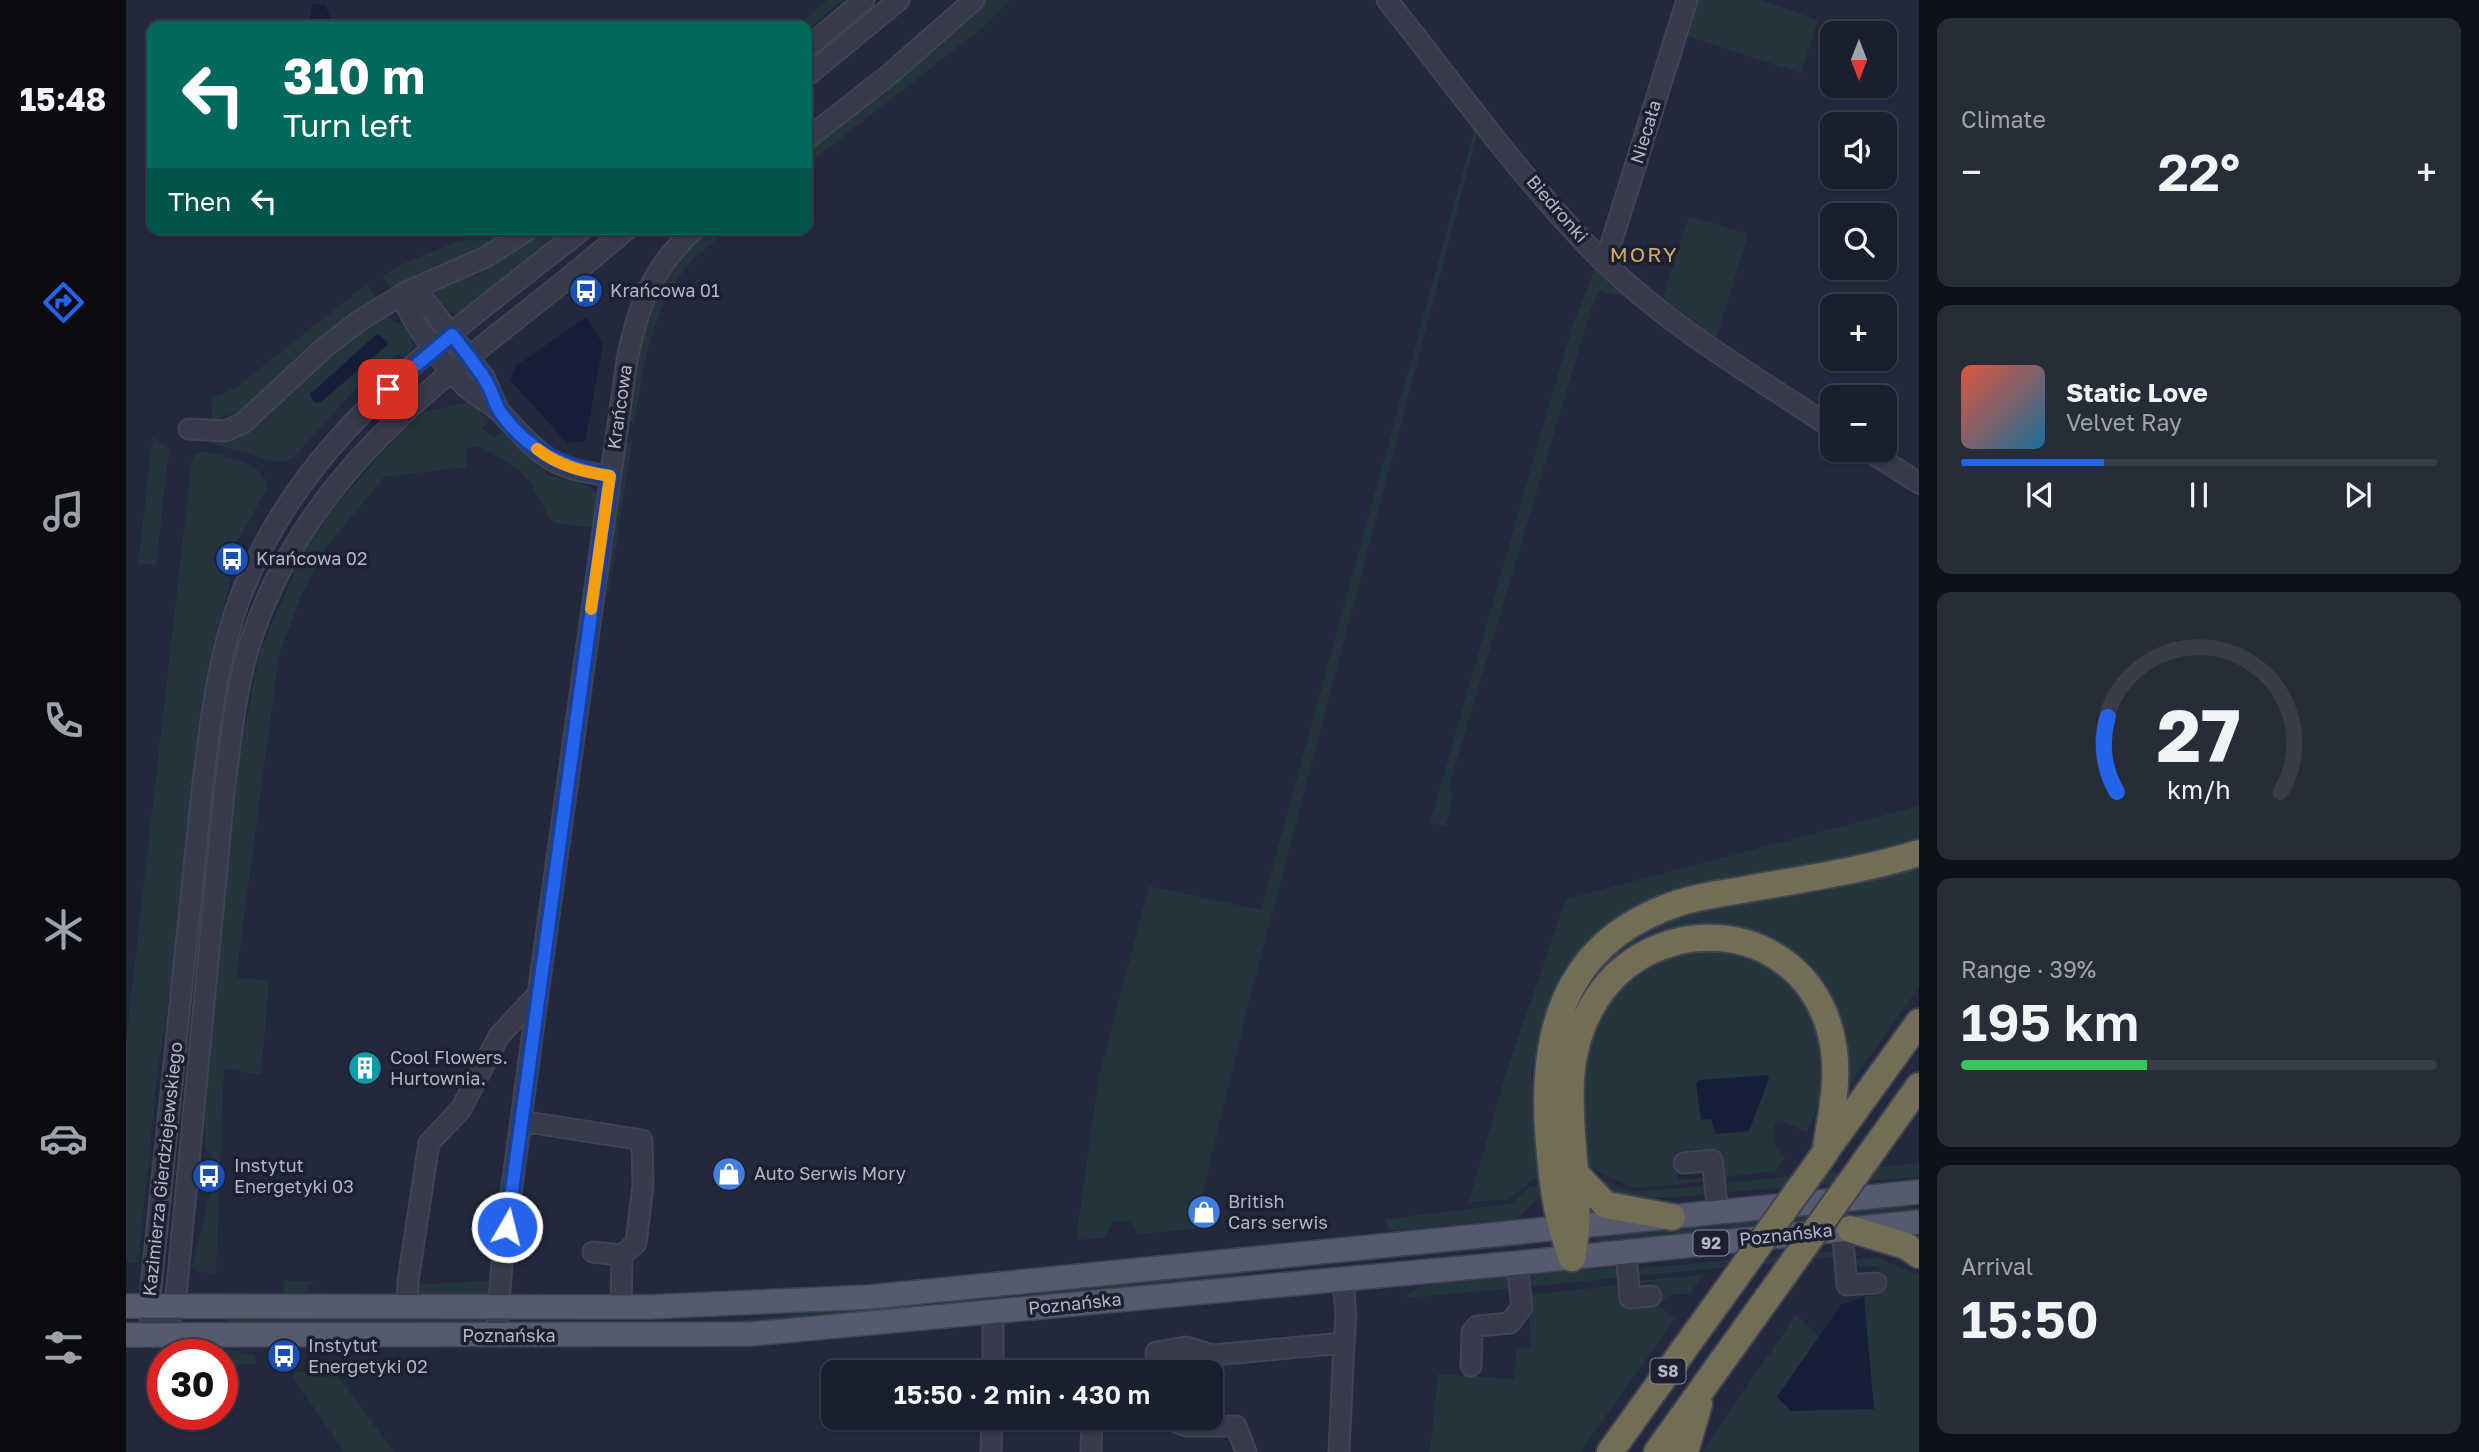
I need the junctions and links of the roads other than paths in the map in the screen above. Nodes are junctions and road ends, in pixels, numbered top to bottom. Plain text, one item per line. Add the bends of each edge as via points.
1 (864, 0) edge
2 (898, 0) edge
3 (974, 0) edge
4 (1387, 0) edge
5 (1687, 0) edge
6 (812, 44) edge
7 (812, 72) edge
8 (812, 135) edge
9 (520, 235) edge
10 (576, 235) edge
11 (620, 235) edge
12 (690, 235) edge
13 (1605, 264) junction
14 (408, 292) junction
15 (452, 335) junction
16 (434, 350) junction
17 (471, 359) junction
18 (452, 371) junction
19 (499, 411) junction
20 (1820, 420) edge
21 (189, 429) dead end
22 (1886, 462) edge
23 (610, 476) junction
24 (1919, 483) edge
25 (1919, 853) edge
26 (538, 994) junction
27 (1919, 1022) edge
28 (1919, 1086) edge
29 (521, 1121) junction
30 (1825, 1153) junction
31 (1684, 1163) dead end
32 (1576, 1173) junction
33 (1919, 1192) edge
34 (1718, 1213) junction
35 (1672, 1217) junction
36 (1919, 1222) edge
37 (1570, 1228) junction
38 (1846, 1229) junction
39 (593, 1252) dead end
40 (1626, 1252) junction
41 (622, 1255) junction
42 (1919, 1255) edge
43 (1572, 1258) junction
44 (1517, 1263) junction
45 (1343, 1280) junction
46 (1876, 1283) dead end
47 (1651, 1296) dead end
48 (137, 1306) edge
49 (175, 1307) junction
50 (407, 1307) junction
51 (497, 1307) junction
52 (621, 1307) junction
53 (993, 1312) junction
54 (126, 1335) edge
55 (162, 1335) junction
56 (496, 1336) junction
57 (1344, 1343) junction
58 (993, 1360) edge
59 (1156, 1360) edge
60 (1471, 1366) dead end
61 (1705, 1386) junction
62 (1223, 1426) edge
63 (992, 1430) edge
64 (1092, 1430) edge
65 (991, 1452) edge
66 (1091, 1452) edge
67 (1246, 1452) edge
68 (1339, 1452) edge
69 (1610, 1452) edge
70 (1657, 1452) edge
71 (1685, 1452) edge

1 - 6 street
2 - 7 street
3 - 8 street
4 - 13 street, Biedronki
5 - 13 street, Niecała
9 - 14 street via 486,257
10 - 15 street, Kazimierza Gierdziejewskiego
11 - 17 street, Kazimierza Gierdziejewskiego
12 - 23 street, Krańcowa via 642,298 627,360
13 - 20 street, Biedronki via 1691,333
14 - 15 street
14 - 16 street via 415,326
14 - 21 street via 324,348 243,423 225,431
15 - 16 street, Kazimierza Gierdziejewskiego
15 - 17 street
16 - 18 street
16 - 48 street, Kazimierza Gierdziejewskiego via 338,436 307,473 280,512 254,564 228,637 212,712
17 - 18 street, Kazimierza Gierdziejewskiego
17 - 19 street
18 - 19 street
18 - 49 street, Kazimierza Gierdziejewskiego via 389,425 328,493 283,560 251,639 234,713 223,794
19 - 23 street via 549,459 579,471
22 - 24 street
23 - 26 street, Krańcowa
25 - 37 highway via 1666,907 1618,933 1595,953 1577,975 1560,1010 1548,1057 1546,1114 1554,1204
26 - 29 street, Krańcowa
26 - 50 street via 499,1036 461,1108 429,1143
27 - 30 highway, S8
28 - 61 highway, S8, bridge
29 - 41 street via 642,1140 643,1186 636,1243
29 - 51 street, Krańcowa
30 - 32 highway via 1835,1087 1835,1048 1809,985 1784,961 1758,947 1730,938 1690,937 1661,944 1632,959 1610,979 1590,1010 1572,1066 1570,1121
30 - 69 highway, S8, bridge
31 - 34 street via 1712,1160
32 - 35 highway via 1597,1198 1615,1209
32 - 37 highway
33 - 34 main road, Poznańska / 92
34 - 35 main road, Poznańska / 92
35 - 37 main road, Poznańska
36 - 38 main road, Poznańska / 92
37 - 43 highway
37 - 52 main road, Poznańska via 870,1297
38 - 40 main road, Poznańska / 92
38 - 42 highway via 1906,1246
38 - 46 street via 1847,1285
39 - 41 street
40 - 43 main road, Poznańska / 92
40 - 47 street via 1630,1298
41 - 52 street
43 - 44 main road, Poznańska
44 - 45 main road, Poznańska
44 - 60 street via 1522,1307 1510,1323 1477,1326 1472,1332
45 - 53 main road, Poznańska
45 - 57 street
48 - 49 main road, Poznańska
48 - 55 street, Kazimierza Gierdziejewskiego
49 - 50 main road, Poznańska
49 - 55 street, Kazimierza Gierdziejewskiego
50 - 51 main road, Poznańska
51 - 52 main road, Poznańska
51 - 56 street, Krańcowa
53 - 56 main road, Poznańska via 751,1334
53 - 58 street
54 - 55 main road, Poznańska
55 - 56 main road, Poznańska
57 - 59 street via 1213,1355 1185,1347 1156,1352
57 - 68 street
61 - 70 highway, S8
61 - 71 highway
62 - 67 street via 1236,1426
63 - 65 street
64 - 66 street

